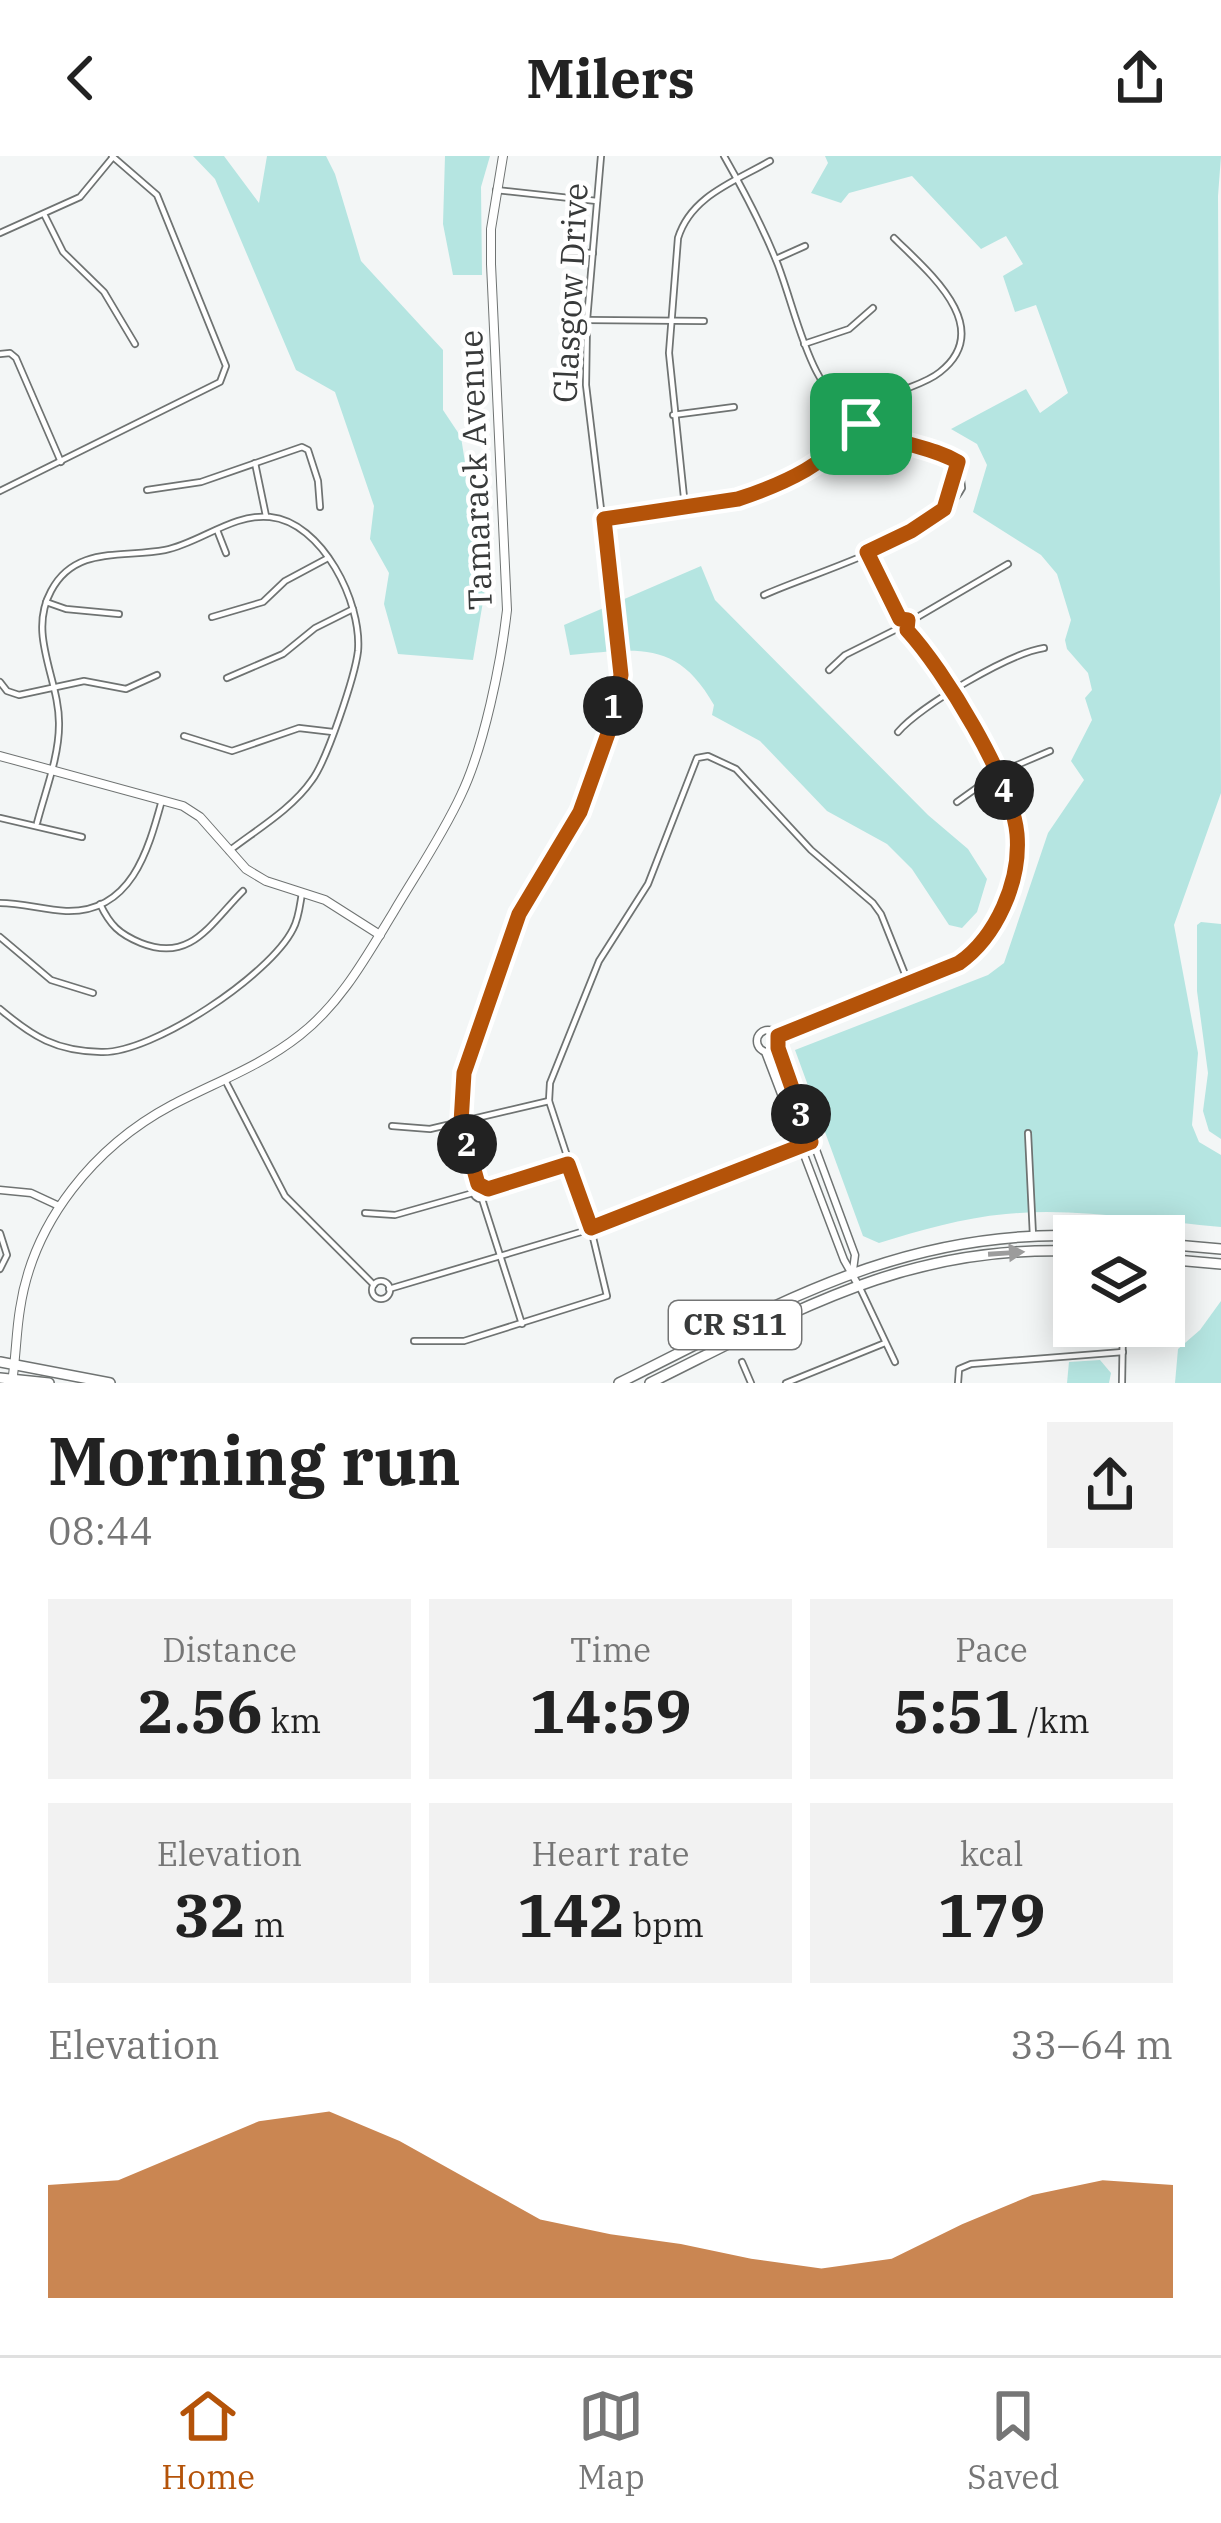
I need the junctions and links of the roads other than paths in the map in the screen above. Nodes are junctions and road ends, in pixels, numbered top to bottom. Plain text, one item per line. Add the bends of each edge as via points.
1 (503, 156) edge
2 (601, 156) edge
3 (724, 156) edge
4 (112, 157) edge
5 (770, 161) dead end
6 (737, 180) junction
7 (496, 190) junction
8 (597, 201) junction
9 (44, 214) junction
10 (0, 233) edge
11 (894, 238) dead end
12 (805, 246) dead end
13 (563, 251) dead end
14 (592, 253) junction
15 (776, 259) junction
16 (873, 308) dead end
17 (587, 320) junction
18 (670, 321) junction
19 (704, 321) dead end
20 (135, 344) dead end
21 (804, 344) junction
22 (0, 354) edge
23 (734, 407) dead end
24 (673, 415) junction
25 (861, 424) junction
26 (62, 462) junction
27 (254, 462) junction
28 (146, 490) dead end
29 (0, 491) edge
30 (320, 507) dead end
31 (685, 507) junction
32 (266, 516) junction
33 (604, 519) junction
34 (217, 530) junction
35 (867, 552) junction
36 (226, 553) dead end
37 (328, 558) junction
38 (1008, 564) dead end
39 (764, 595) dead end
40 (46, 602) junction
41 (353, 610) junction
42 (119, 614) dead end
43 (212, 617) dead end
44 (900, 619) junction
45 (909, 622) junction
46 (897, 628) junction
47 (907, 630) junction
48 (1044, 648) dead end
49 (829, 670) dead end
50 (157, 675) dead end
51 (227, 678) dead end
52 (0, 682) edge
53 (54, 687) junction
54 (952, 692) junction
55 (333, 732) junction
56 (898, 732) dead end
57 (184, 736) dead end
58 (1050, 751) dead end
59 (0, 756) edge
60 (50, 772) junction
61 (996, 774) junction
62 (162, 800) junction
63 (957, 802) dead end
64 (0, 818) edge
65 (37, 823) junction
66 (82, 837) dead end
67 (229, 851) junction
68 (243, 891) dead end
69 (302, 893) junction
70 (0, 903) edge
71 (100, 904) junction
72 (380, 934) junction
73 (0, 937) edge
74 (978, 942) junction
75 (950, 965) junction
76 (909, 984) junction
77 (93, 993) dead end
78 (0, 1009) edge
79 (778, 1036) junction
80 (778, 1048) junction
81 (765, 1052) junction
82 (225, 1080) junction
83 (549, 1101) junction
84 (461, 1123) junction
85 (392, 1126) dead end
86 (1028, 1133) dead end
87 (811, 1142) junction
88 (800, 1147) junction
89 (568, 1164) junction
90 (478, 1184) junction
91 (488, 1189) junction
92 (0, 1190) edge
93 (473, 1193) junction
94 (482, 1198) junction
95 (60, 1207) junction
96 (365, 1213) dead end
97 (591, 1228) junction
98 (0, 1233) edge
99 (1033, 1236) junction
100 (1053, 1236) edge
101 (1185, 1246) edge
102 (1221, 1249) edge
103 (1053, 1252) edge
104 (500, 1258) junction
105 (1185, 1261) edge
106 (1221, 1264) edge
107 (2, 1268) edge
108 (853, 1271) junction
109 (857, 1283) junction
110 (374, 1285) junction
111 (389, 1289) junction
112 (522, 1324) junction
113 (414, 1341) dead end
114 (885, 1343) junction
115 (1123, 1347) edge
116 (1123, 1352) junction
117 (0, 1362) edge
118 (742, 1362) dead end
119 (895, 1362) dead end
120 (15, 1363) junction
121 (8, 1380) edge
122 (957, 1381) edge
123 (49, 1383) edge
124 (110, 1383) edge
125 (620, 1383) edge
126 (650, 1383) edge
127 (751, 1383) edge
128 (786, 1383) edge
129 (1122, 1383) edge

1 - 7 main road, Tamarack Avenue
2 - 8 street, Glasgow Drive
3 - 6 street
4 - 9 street via 91,188
4 - 26 street via 157,195 225,373
5 - 6 street
6 - 15 street
6 - 18 street via 700,201 684,221
7 - 8 street
7 - 72 main road, Tamarack Avenue via 491,264 508,573 504,641 463,792
8 - 14 street, Glasgow Drive
9 - 10 street
9 - 20 street via 63,252 104,292
11 - 25 street via 949,295 960,336 941,372 885,399
12 - 15 street
13 - 14 street
14 - 17 street, Glasgow Drive
15 - 21 street
16 - 21 street via 849,329
17 - 18 street
17 - 33 street, Glasgow Drive via 588,417
18 - 19 street
18 - 24 street
21 - 25 street via 826,393
22 - 26 street via 16,358
23 - 24 street
24 - 31 street
25 - 31 street via 808,470 738,499
25 - 35 street via 958,462 944,509
26 - 29 street
27 - 28 street via 201,482
27 - 30 street via 296,446 308,450
27 - 32 street
31 - 33 street
32 - 34 street
32 - 37 street via 294,523
33 - 84 street, Glasgow Drive via 617,647 610,728 580,812 519,914 460,1077
34 - 36 street
34 - 40 street via 166,550 85,559
35 - 39 street
35 - 44 street
37 - 41 street
37 - 43 street via 262,602
38 - 45 street
40 - 42 street
40 - 53 street via 42,639
41 - 51 street
41 - 55 street via 358,655
44 - 45 street
44 - 46 street
45 - 47 street
46 - 47 street
46 - 49 street
47 - 54 street
48 - 54 street
50 - 53 street via 126,689 84,681
52 - 53 street via 12,694
53 - 60 street via 59,735
54 - 56 street
54 - 61 street
55 - 57 street via 298,728 232,751
55 - 67 street via 312,782
58 - 61 street
59 - 60 main road
60 - 62 main road
60 - 65 street
61 - 63 street
61 - 74 street via 1017,834 1013,874
62 - 67 main road via 200,817
62 - 71 street via 147,856 130,884
64 - 65 street
65 - 66 street
67 - 69 main road via 266,881
68 - 71 street via 193,942 172,951 122,935
69 - 72 main road
69 - 78 street via 293,929 274,956 204,1012 131,1046 101,1052 52,1044
70 - 71 street via 61,911
72 - 82 main road, Tamarack Avenue via 345,989 303,1033
73 - 77 street via 51,980
74 - 75 street
74 - 75 street via 975,953
75 - 76 street
76 - 79 street
76 - 83 street via 873,903 736,769 708,756 693,763 649,884 586,988
79 - 80 street
79 - 81 street via 759,1034
80 - 81 street
80 - 87 street
81 - 88 street
82 - 95 main road, Tamarack Avenue via 135,1128
82 - 110 street via 285,1196
83 - 84 street
83 - 89 street
84 - 85 street
84 - 90 street, Glasgow Drive
86 - 99 street
87 - 88 street
87 - 108 street via 855,1256
88 - 97 street
88 - 108 street
89 - 91 street
89 - 97 street
90 - 91 street
90 - 93 street
91 - 94 street
92 - 95 street
93 - 94 street
93 - 96 street via 395,1214
94 - 104 street
95 - 120 main road, Tamarack Avenue via 30,1270
97 - 104 street
97 - 112 street via 608,1296
98 - 107 street
99 - 100 main road, CR S11
99 - 108 main road, CR S11 via 950,1245
101 - 102 main road
109 -> 103 main road, CR S11 via 952,1258
104 - 111 street
104 - 112 street
105 - 106 main road
108 - 109 street
108 - 125 main road, CR S11
109 - 114 street
109 - 126 main road, CR S11
110 - 111 street
110 - 111 street via 378,1298
112 - 113 street via 464,1341
114 - 119 street
114 - 128 street
115 - 116 street
116 - 122 street via 971,1364 959,1369
116 - 129 street
117 - 120 main road
118 - 127 street
120 - 121 main road, Tamarack Avenue
120 - 124 main road
121 - 123 main road

